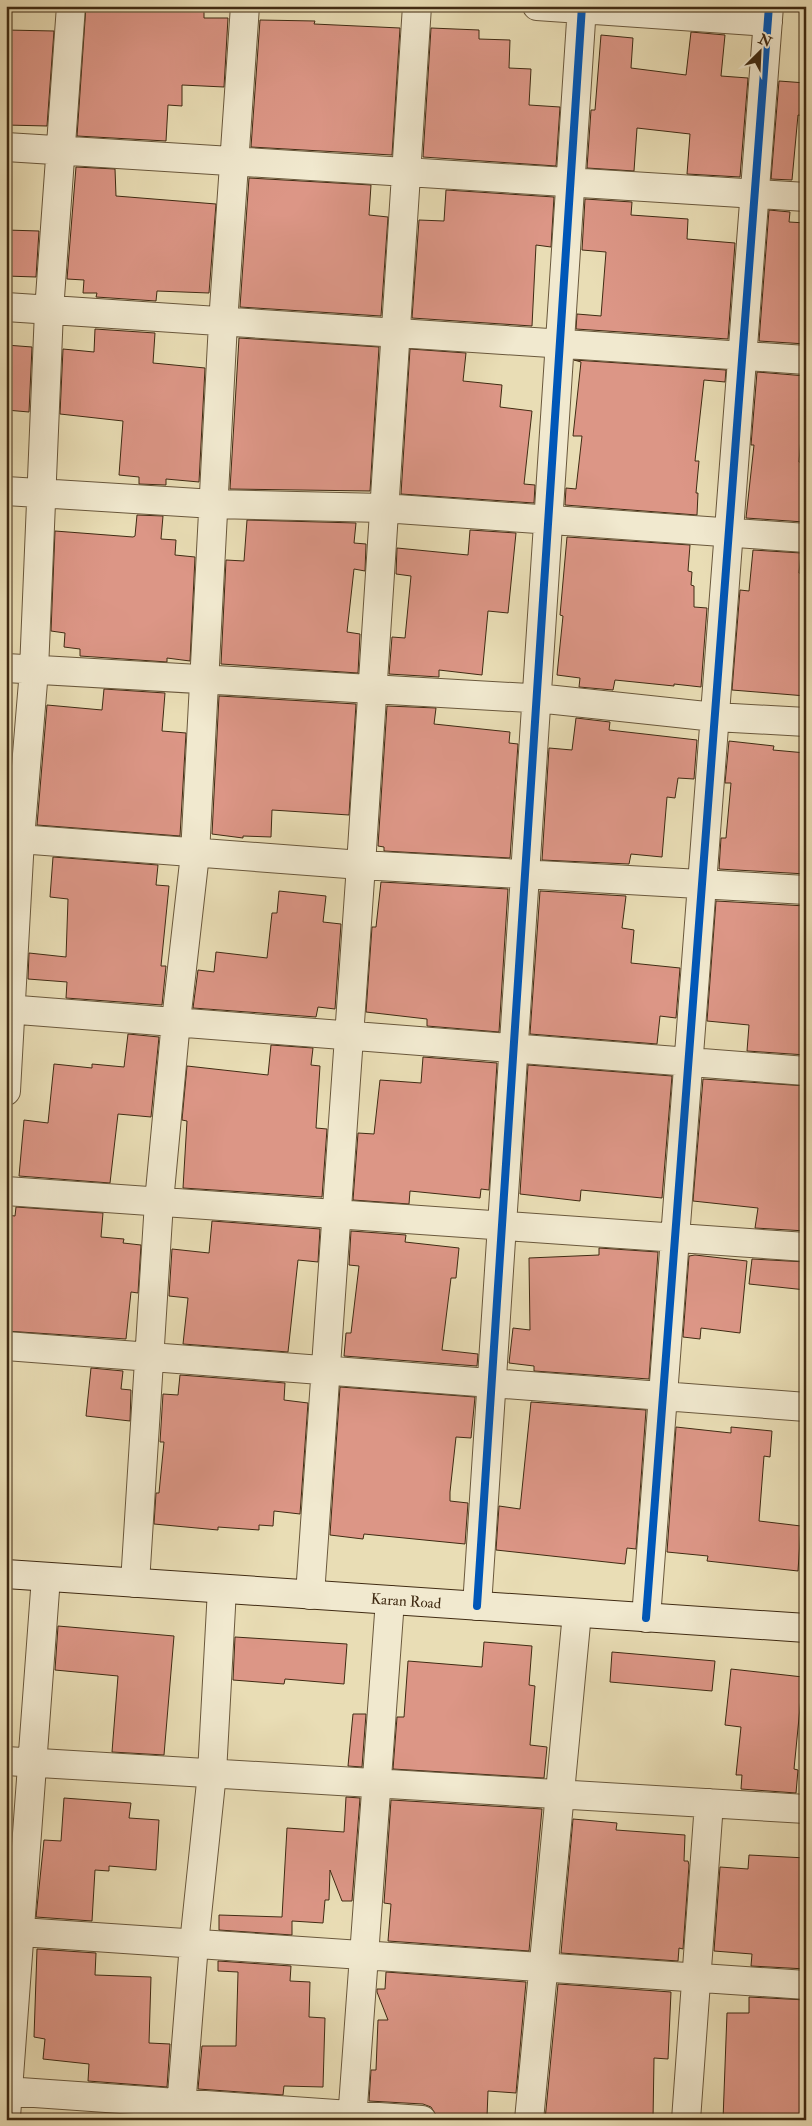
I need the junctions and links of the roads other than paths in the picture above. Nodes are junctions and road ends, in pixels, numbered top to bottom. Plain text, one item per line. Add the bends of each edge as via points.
1 (71, 6) edge
2 (245, 6) edge
3 (417, 6) edge
4 (537, 6) edge
5 (582, 8) edge
6 (769, 14) edge
7 (6, 147) edge
8 (62, 151) junction
9 (233, 160) junction
10 (406, 172) junction
11 (571, 183) junction
12 (756, 194) junction
13 (806, 197) edge
14 (6, 307) edge
15 (49, 311) junction
16 (223, 323) junction
17 (395, 332) junction
18 (560, 343) junction
19 (743, 355) junction
20 (806, 360) edge
21 (6, 491) edge
22 (41, 493) junction
23 (214, 504) junction
24 (383, 508) junction
25 (549, 520) junction
26 (729, 533) junction
27 (806, 538) edge
28 (6, 668) edge
29 (34, 670) junction
30 (206, 679) junction
31 (371, 689) junction
32 (536, 699) junction
33 (715, 717) junction
34 (806, 722) edge
35 (13, 839) edge
36 (196, 854) junction
37 (361, 865) junction
38 (527, 874) junction
39 (702, 884) junction
40 (806, 890) edge
41 (9, 1010) edge
42 (176, 1021) junction
43 (348, 1035) junction
44 (514, 1048) junction
45 (689, 1061) junction
46 (806, 1071) edge
47 (6, 1091) edge
48 (6, 1191) edge
49 (160, 1202) junction
50 (336, 1214) junction
51 (502, 1226) junction
52 (675, 1238) junction
53 (806, 1248) edge
54 (6, 1346) edge
55 (149, 1356) junction
56 (325, 1370) junction
57 (492, 1383) junction
58 (664, 1396) junction
59 (806, 1407) edge
60 (6, 1574) edge
61 (46, 1577) junction
62 (135, 1583) junction
63 (222, 1589) junction
64 (310, 1595) junction
65 (390, 1600) junction
66 (477, 1606) junction
67 (577, 1613) junction
68 (646, 1618) junction
69 (806, 1628) edge
70 (19, 1761) edge
71 (212, 1773) junction
72 (375, 1783) junction
73 (559, 1794) junction
74 (709, 1803) junction
75 (806, 1809) edge
76 (13, 1931) edge
77 (194, 1944) junction
78 (363, 1955) junction
79 (542, 1967) junction
80 (696, 1978) junction
81 (806, 1985) edge
82 (7, 2100) edge
83 (180, 2112) edge
84 (352, 2117) edge
85 (422, 2120) edge
86 (529, 2120) edge
87 (686, 2120) edge

1 - 8 street
2 - 9 street
3 - 10 street
4 - 5 street
5 - 6 street
5 - 11 street
6 - 12 street
7 - 8 street
8 - 9 street
8 - 15 street
9 - 10 street
9 - 16 street
10 - 11 street
10 - 17 street
11 - 12 street
11 - 18 street
12 - 13 street
12 - 19 street
14 - 15 street
15 - 16 street
15 - 22 street
16 - 17 street
16 - 23 street
17 - 18 street
17 - 24 street
18 - 19 street
18 - 25 street
19 - 20 street
19 - 26 street
21 - 22 street
22 - 23 street
22 - 29 street
23 - 24 street
23 - 30 street
24 - 25 street
24 - 31 street
25 - 26 street
25 - 32 street
26 - 27 street
26 - 33 street
28 - 29 street
29 - 30 street
29 - 35 street
30 - 31 street
30 - 36 street
31 - 32 street
31 - 37 street
32 - 33 street
32 - 38 street
33 - 34 street
33 - 39 street
35 - 36 street
35 - 41 street
36 - 37 street
36 - 42 street
37 - 38 street
37 - 43 street
38 - 39 street
38 - 44 street
39 - 40 street
39 - 45 street
41 - 42 street
41 - 47 street
42 - 43 street
42 - 49 street
43 - 44 street
43 - 50 street
44 - 45 street
44 - 51 street
45 - 46 street
45 - 52 street
48 - 49 street
49 - 50 street
49 - 55 street
50 - 51 street
50 - 56 street
51 - 52 street
51 - 57 street
52 - 53 street
52 - 58 street
54 - 55 street
55 - 56 street
55 - 62 street
56 - 57 street
56 - 64 street
57 - 58 street
57 - 66 street
58 - 59 street
58 - 68 street
60 - 61 street, Karan Road
61 - 62 street, Karan Road
61 - 70 street
62 - 63 street, Karan Road
63 - 64 street, Karan Road
63 - 71 street
64 - 65 street, Karan Road
65 - 66 street, Karan Road
65 - 72 street
66 - 67 street, Karan Road
67 - 68 street, Karan Road
67 - 73 street
68 - 69 street, Karan Road
70 - 71 street
70 - 76 street
71 - 72 street
71 - 77 street
72 - 73 street
72 - 78 street
73 - 74 street
73 - 79 street
74 - 75 street
74 - 80 street
76 - 77 street
76 - 82 street
77 - 78 street
77 - 83 street
78 - 79 street
78 - 84 street
79 - 80 street
79 - 86 street
80 - 81 street
80 - 87 street
82 - 83 street
83 - 84 street
84 - 85 street

